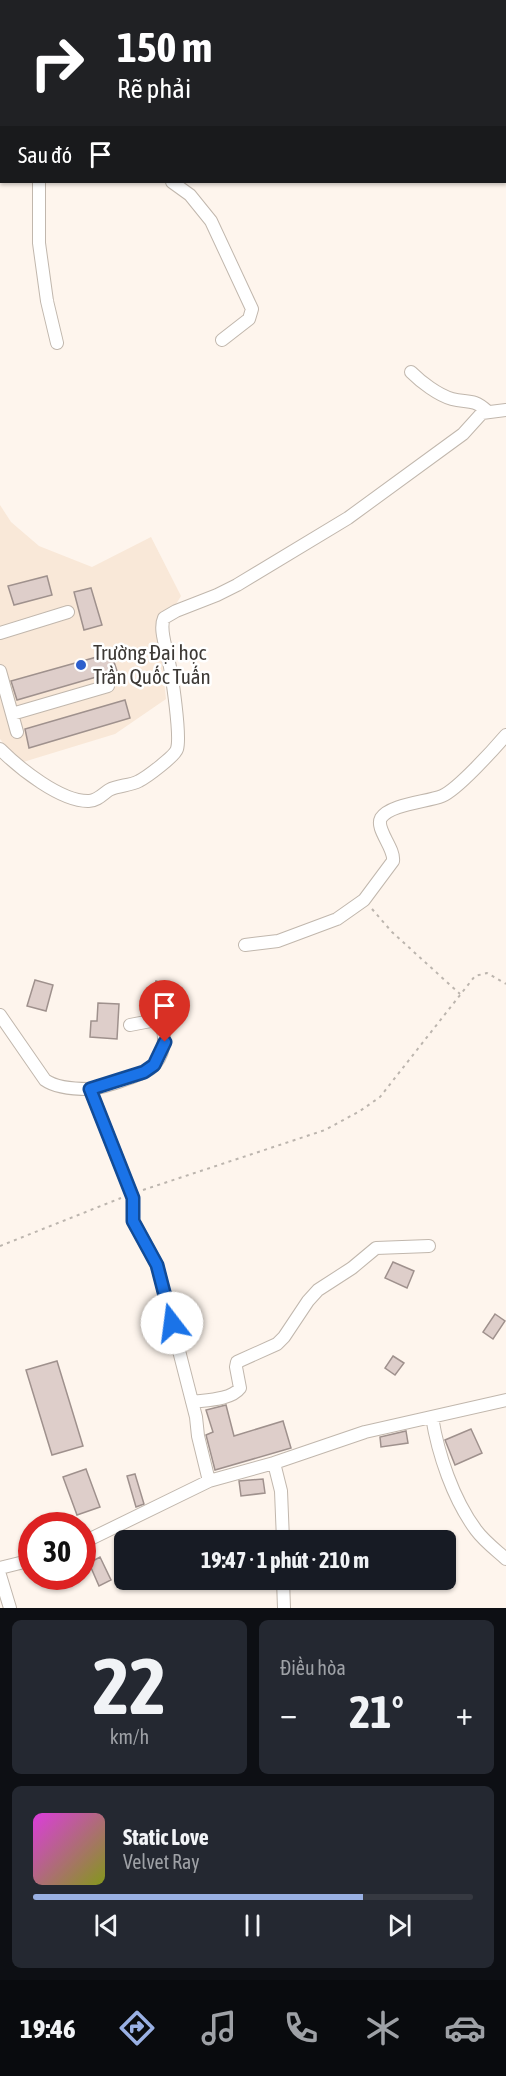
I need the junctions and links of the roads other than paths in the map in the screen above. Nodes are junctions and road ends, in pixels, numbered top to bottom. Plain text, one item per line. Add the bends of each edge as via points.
1 (39, 183) edge
2 (173, 183) edge
3 (222, 340) dead end
4 (57, 343) dead end
5 (411, 372) dead end
6 (506, 410) edge
7 (487, 411) junction
8 (68, 612) dead end
9 (0, 633) edge
10 (0, 671) edge
11 (108, 686) dead end
12 (12, 714) junction
13 (17, 732) dead end
14 (506, 735) edge
15 (0, 749) edge
16 (245, 945) dead end
17 (0, 1015) edge
18 (130, 1025) dead end
19 (90, 1089) junction
20 (429, 1246) dead end
21 (506, 1400) edge
22 (192, 1402) junction
23 (432, 1417) junction
24 (274, 1463) junction
25 (209, 1481) junction
26 (283, 1530) edge
27 (96, 1536) edge
28 (506, 1559) edge
29 (18, 1564) edge
30 (0, 1568) edge
31 (0, 1575) edge
32 (283, 1590) edge
33 (10, 1608) edge
34 (284, 1608) edge

1 - 4 street via 39,243
2 - 3 street via 190,195 211,220 252,309 249,319
5 - 7 street via 450,399 473,401
6 - 7 street
7 - 15 street via 463,434 348,518 237,585 164,618 178,746 170,760 142,779 88,801 62,794 24,772
8 - 9 street
10 - 12 street
11 - 12 street
12 - 13 street
14 - 16 street via 444,795 390,809 381,818 393,861 364,900 337,919 278,941
17 - 19 street via 45,1080 55,1086
18 - 19 street via 156,1020 160,1024 165,1042 154,1065 144,1072
19 - 22 street via 132,1194 133,1221 157,1265
20 - 22 street via 370,1251 318,1290 277,1344 237,1362 237,1392
21 - 23 street
22 - 25 street
23 - 24 street via 365,1431
23 - 28 street via 440,1457 463,1508 476,1530
24 - 25 street
24 - 26 street via 281,1491
25 - 27 street
29 - 30 street
31 - 33 street
32 - 34 street

